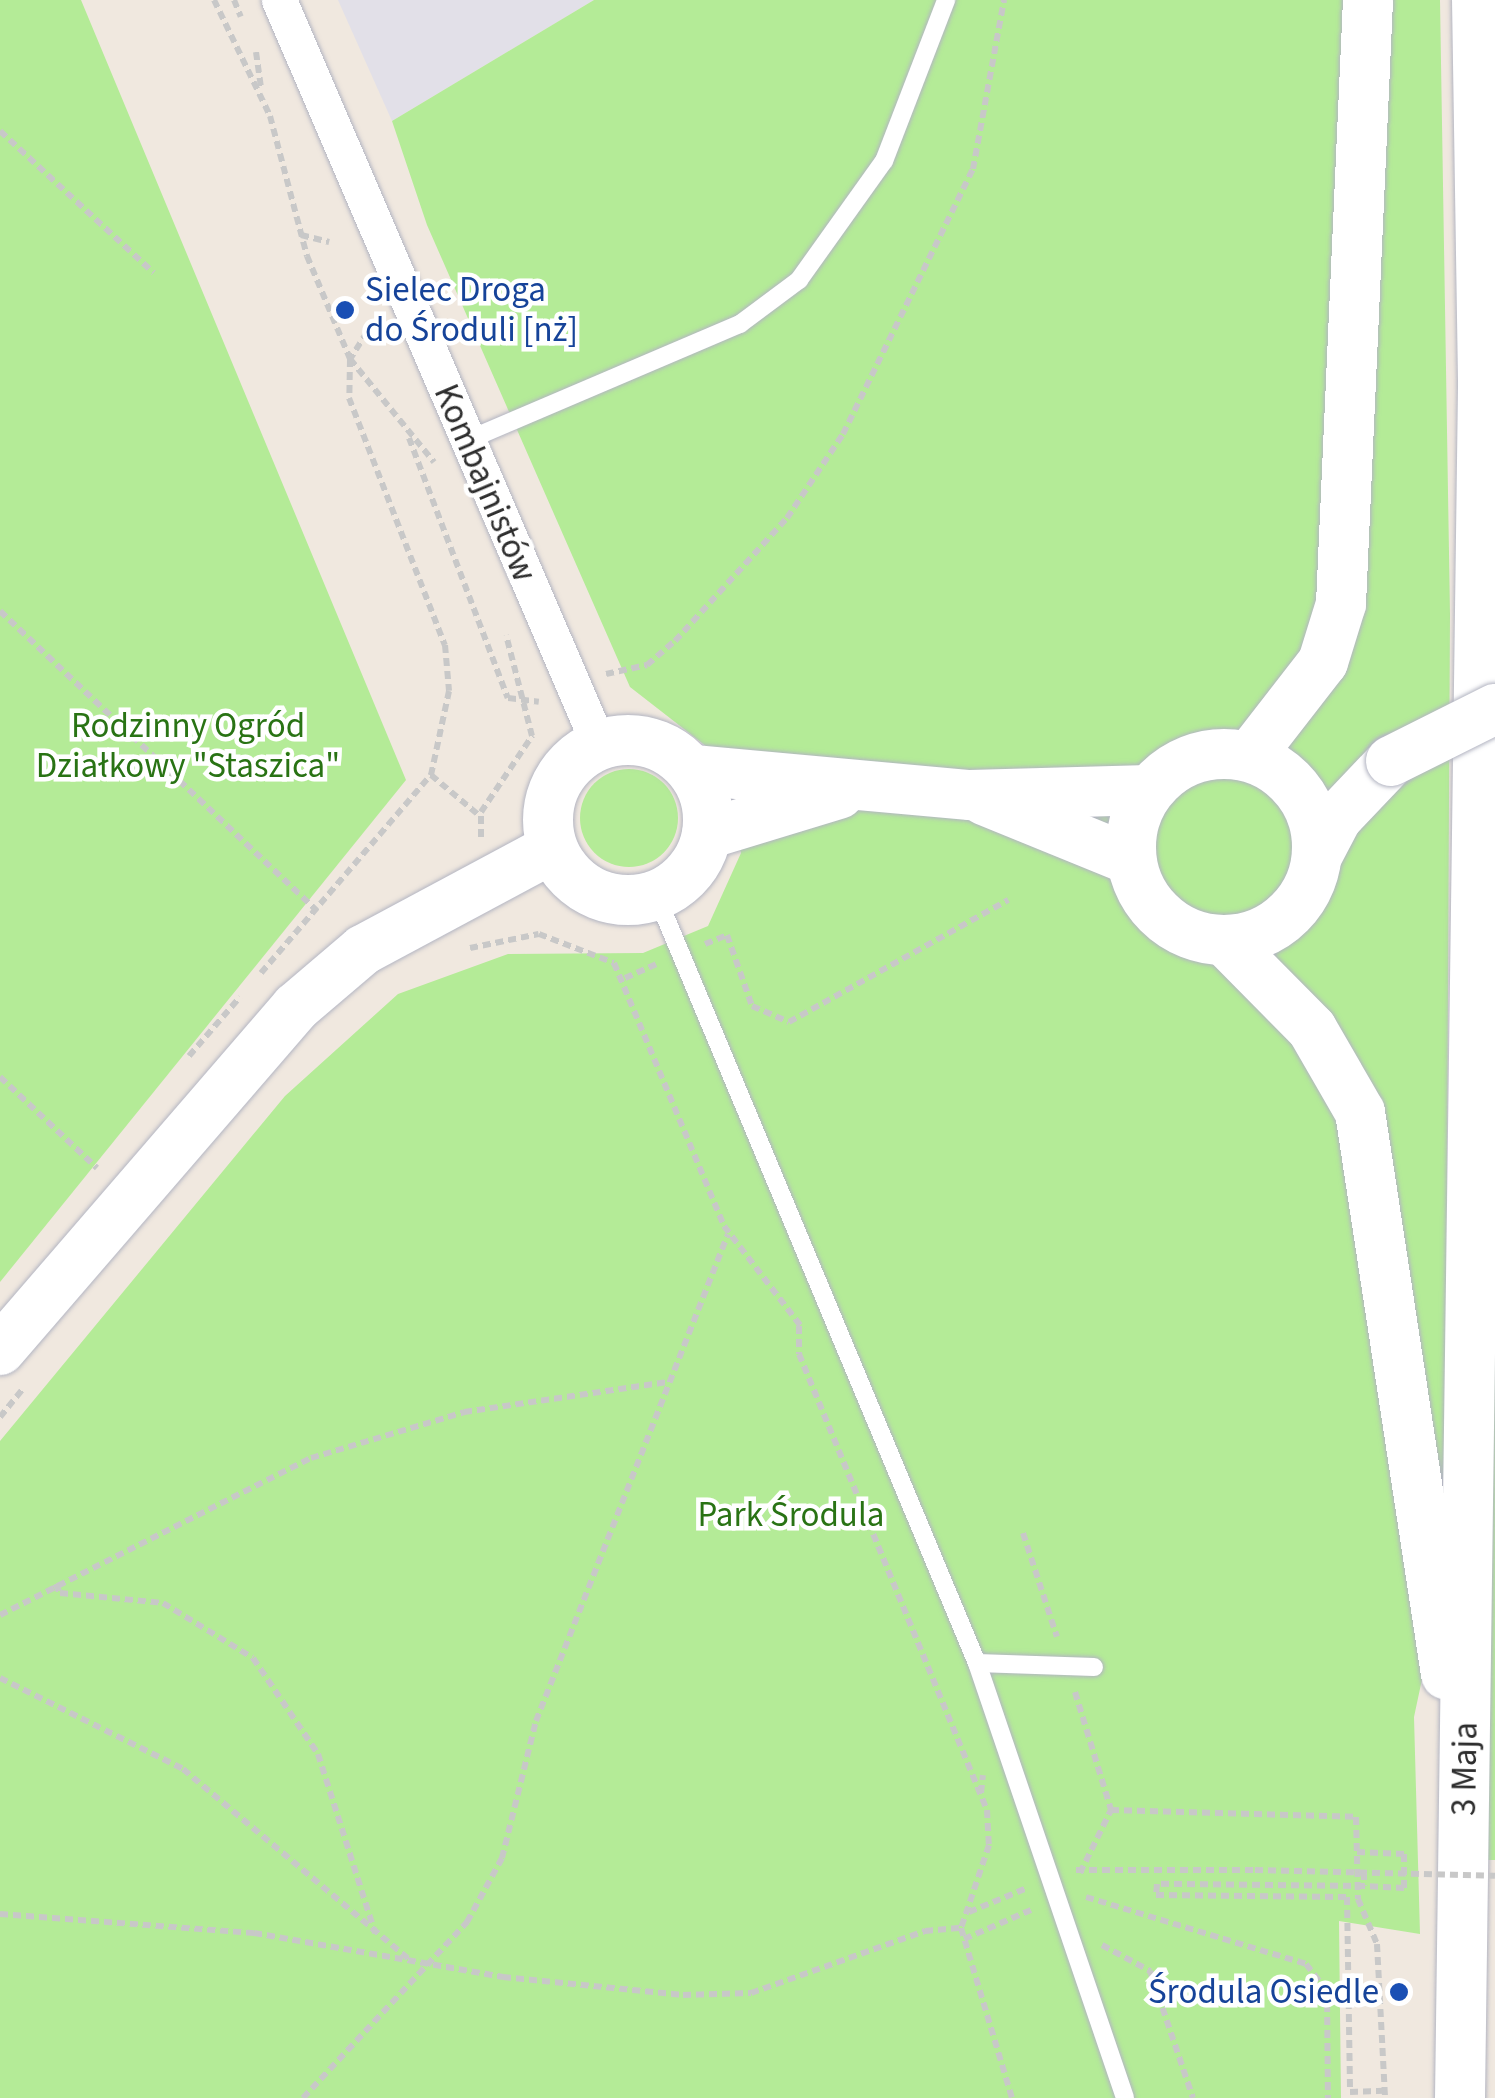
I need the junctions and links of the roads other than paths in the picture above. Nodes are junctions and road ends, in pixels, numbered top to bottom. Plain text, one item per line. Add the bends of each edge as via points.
1 (279, 0) edge
2 (946, 0) edge
3 (1368, 0) edge
4 (1476, 0) edge
5 (468, 440) junction
6 (1495, 709) edge
7 (599, 745) junction
8 (1391, 761) junction
9 (1269, 767) junction
10 (693, 770) junction
11 (878, 784) junction
12 (1149, 790) junction
13 (970, 795) junction
14 (707, 834) junction
15 (551, 849) junction
16 (1317, 856) junction
17 (1131, 860) junction
18 (657, 896) junction
19 (1224, 940) junction
20 (13, 1368) edge
21 (978, 1663) junction
22 (1094, 1667) dead end
23 (1465, 1760) junction
24 (1125, 2098) edge
25 (1460, 2098) edge

1 - 5 street, Kombajnistów
2 - 5 lane via 884,161 798,280 740,324
3 - 9 main road via 1341,604 1323,662
4 - 23 main road, 3 Maja via 1483,381
5 - 7 street, Kombajnistów
6 - 8 main road, bridge
7 - 10 main road via 656,744
7 - 15 main road via 570,760 555,789
8 - 9 main road
8 - 16 main road via 1337,818
9 - 12 main road via 1192,760
9 - 16 main road via 1317,826
10 - 11 main road
10 - 14 main road
11 - 13 main road
11 - 14 main road
12 - 13 main road
12 - 17 main road via 1128,835
13 - 17 main road
14 - 18 main road via 683,881
15 - 18 main road via 598,895
15 - 20 main road via 363,950 296,1007
16 - 19 main road via 1291,914 1270,930
17 - 19 main road via 1162,918
18 - 21 lane
19 - 23 main road via 1312,1029 1360,1112 1430,1601
21 - 22 lane
21 - 24 lane
23 - 25 main road, 3 Maja

